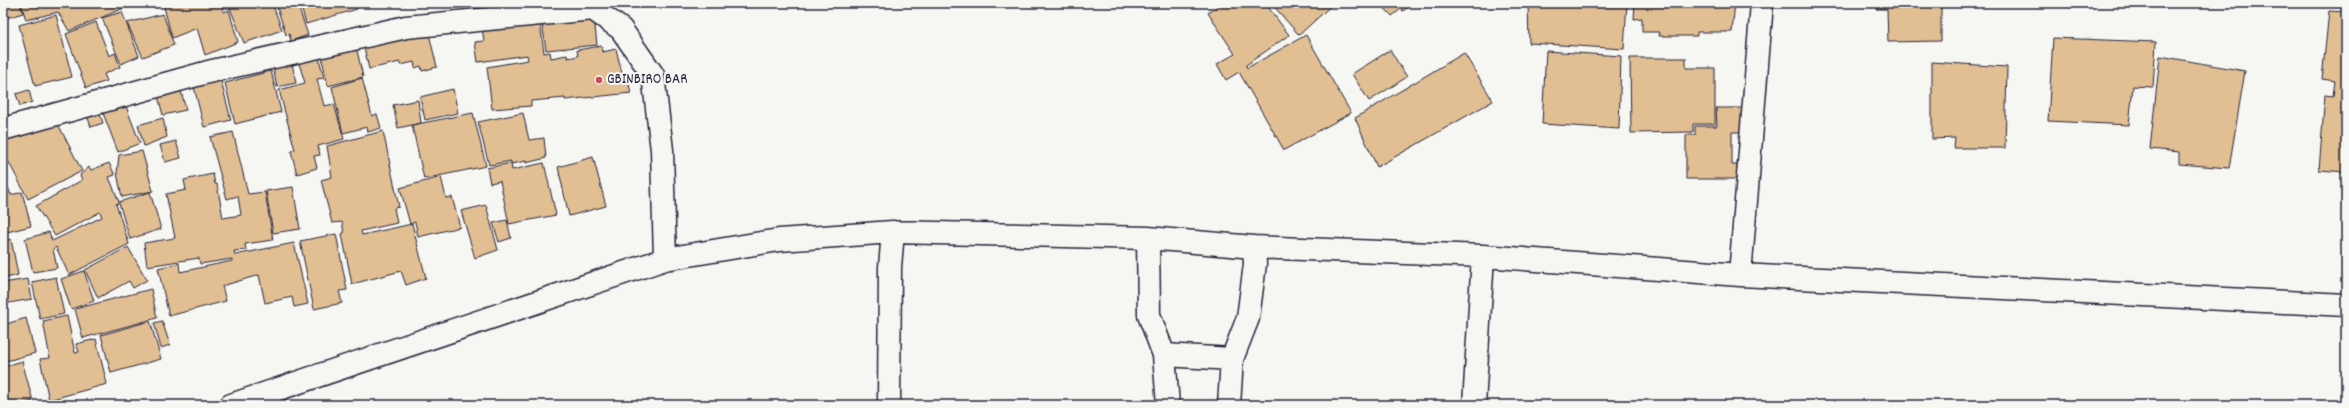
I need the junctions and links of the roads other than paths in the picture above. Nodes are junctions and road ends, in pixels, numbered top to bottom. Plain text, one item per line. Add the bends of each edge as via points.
1 (1762, 3) edge
2 (3, 129) edge
3 (893, 232) junction
4 (1148, 238) junction
5 (1254, 247) junction
6 (1483, 256) junction
7 (665, 259) junction
8 (1740, 275) junction
9 (2346, 304) edge
10 (1164, 355) junction
11 (1232, 359) junction
12 (231, 405) edge
13 (889, 405) edge
14 (1168, 405) edge
15 (1229, 405) edge
16 (1474, 405) edge

1 - 8 street
2 - 7 street via 208,72 406,27 592,9 621,29 653,75 662,150
3 - 4 street
3 - 7 street via 779,240
3 - 13 street via 890,267
4 - 5 street
4 - 10 street via 1149,315
5 - 6 street
5 - 11 street via 1255,264 1248,318
6 - 8 street
6 - 16 street
7 - 12 street
8 - 9 street
10 - 11 street
10 - 14 street
11 - 15 street

